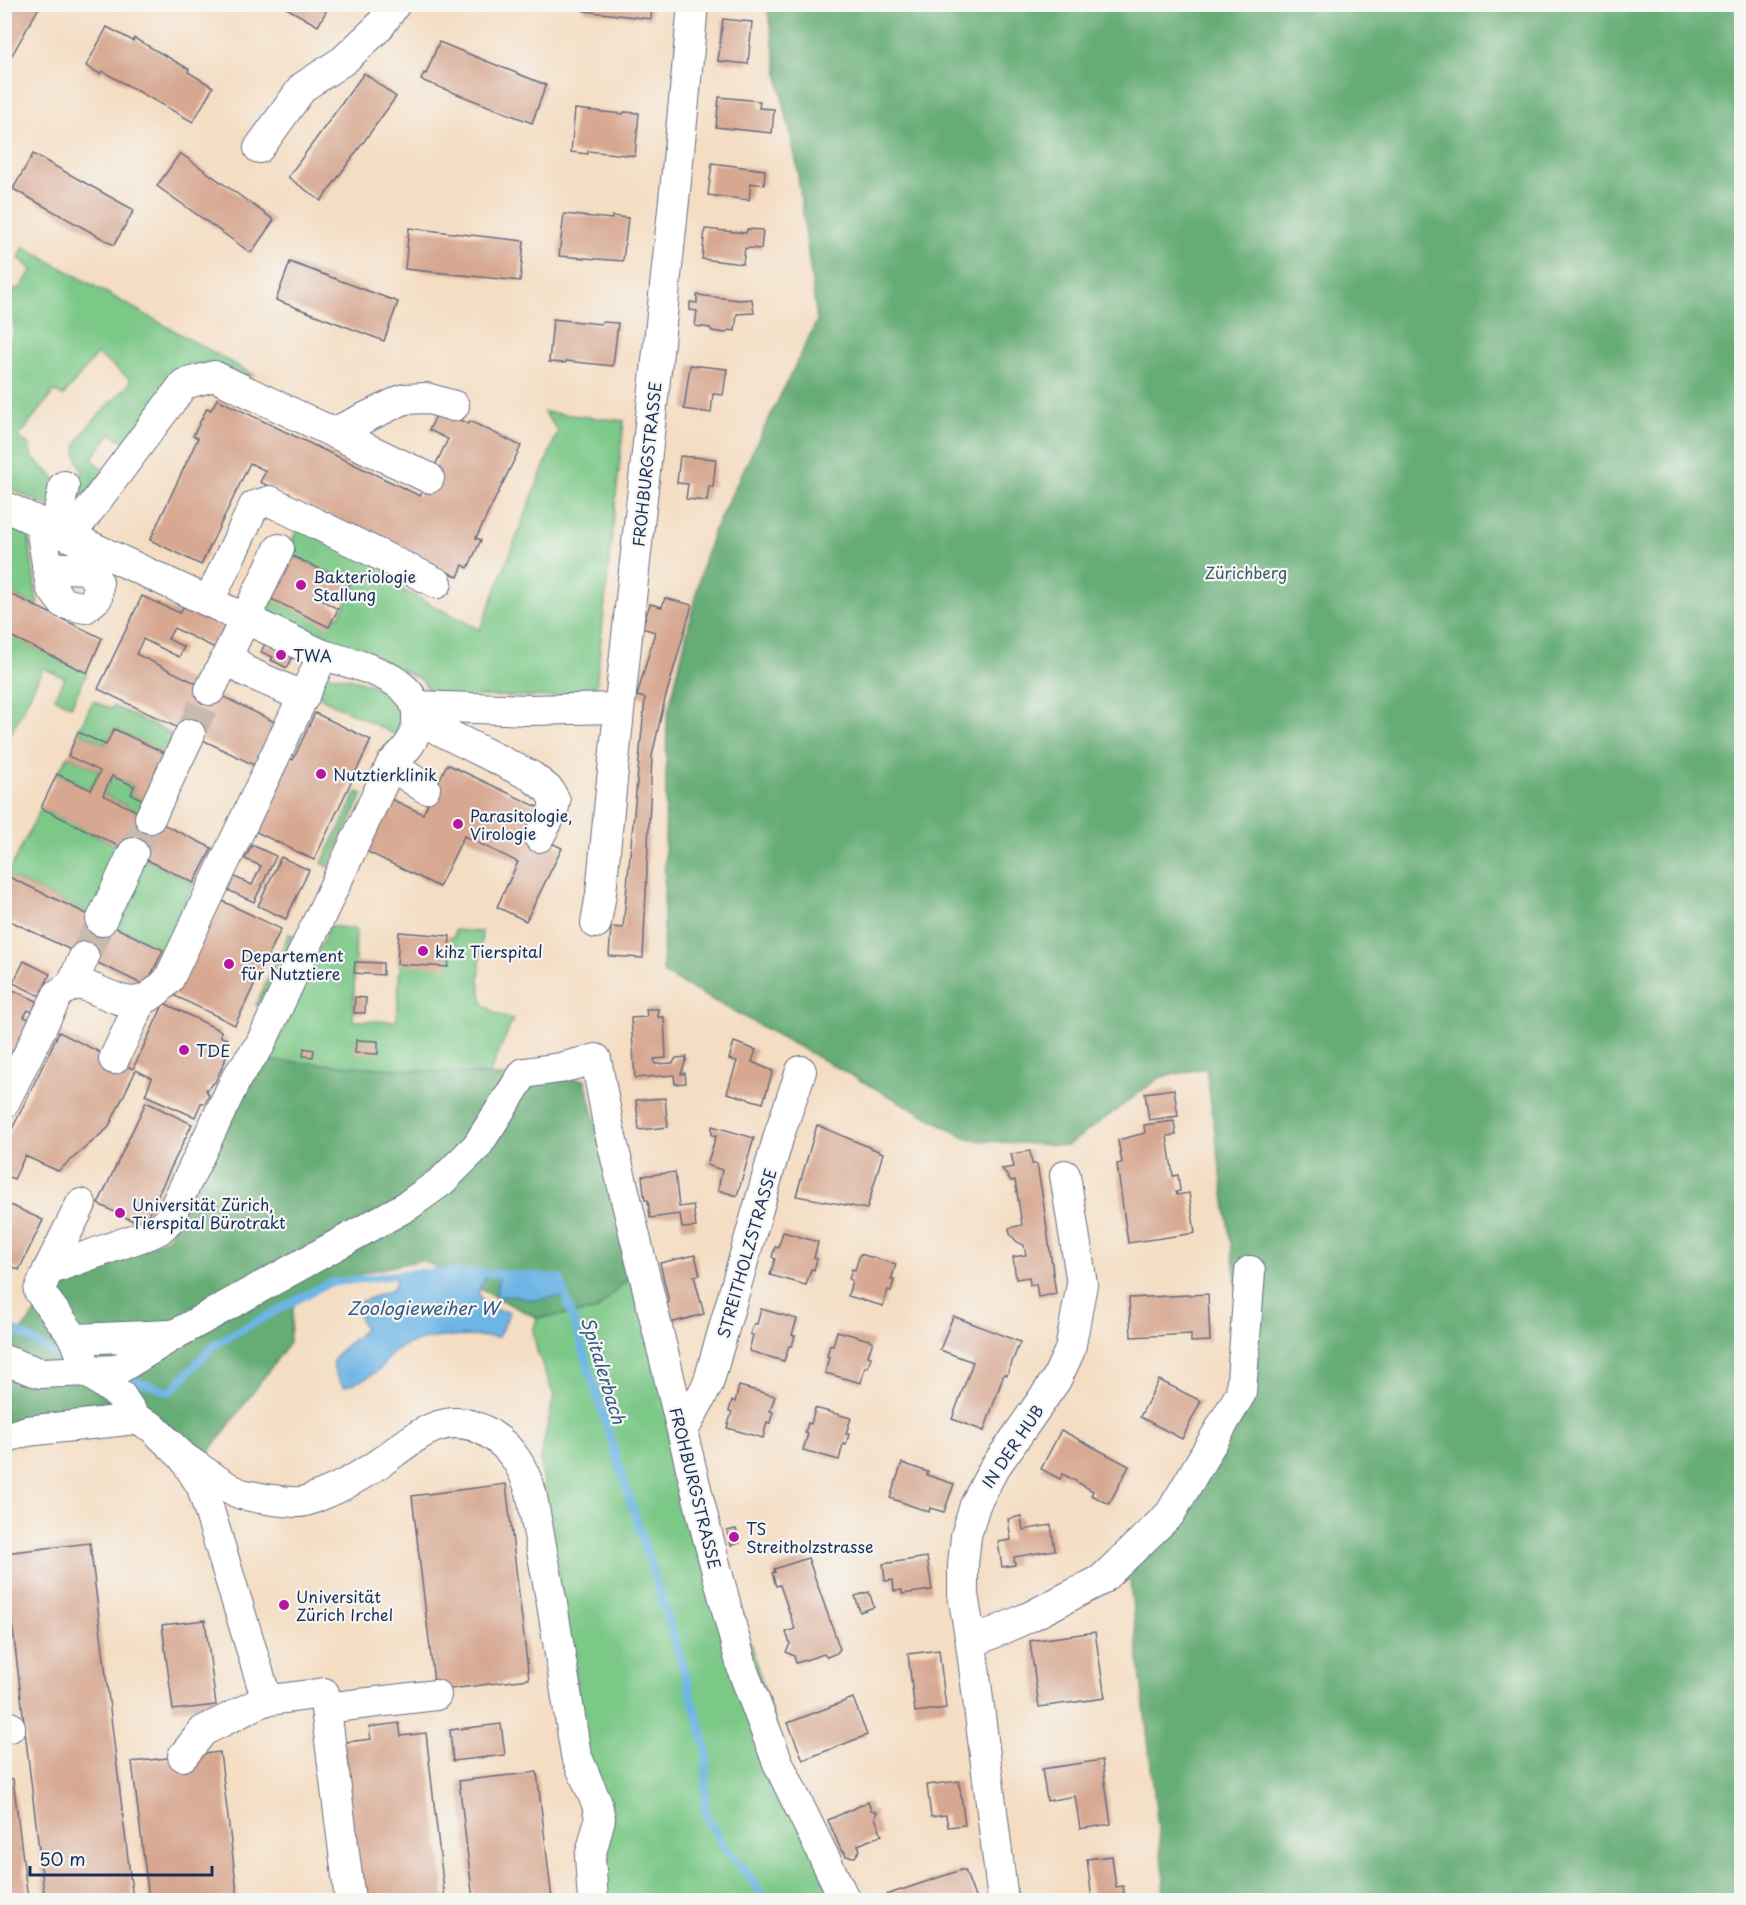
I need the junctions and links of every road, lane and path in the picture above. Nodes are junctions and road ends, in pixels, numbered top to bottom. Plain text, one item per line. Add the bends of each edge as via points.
1 (395, 4) edge
2 (693, 4) edge
3 (259, 148) dead end
4 (454, 406) dead end
5 (335, 432) junction
6 (429, 478) dead end
7 (64, 486) dead end
8 (4, 506) edge
9 (56, 530) junction
10 (279, 549) dead end
11 (47, 567) dead end
12 (437, 583) dead end
13 (209, 601) junction
14 (245, 617) junction
15 (228, 654) junction
16 (323, 655) junction
17 (210, 690) tunnel mouth
18 (304, 697) junction
19 (618, 708) junction
20 (417, 713) junction
21 (190, 734) tunnel mouth
22 (391, 765) junction
23 (425, 788) dead end
24 (150, 818) tunnel mouth
25 (539, 837) dead end
26 (133, 853) tunnel mouth
27 (101, 921) tunnel mouth
28 (596, 923) dead end
29 (84, 957) tunnel mouth
30 (71, 986) junction
31 (141, 1002) junction
32 (114, 1059) dead end
33 (801, 1071) dead end
34 (4, 1103) edge
35 (1065, 1175) dead end
36 (81, 1204) dead end
37 (48, 1270) junction
38 (1250, 1271) dead end
39 (174, 1335) junction
40 (75, 1339) junction
41 (4, 1360) edge
42 (88, 1372) junction
43 (136, 1419) junction
44 (682, 1431) junction
45 (4, 1438) edge
46 (183, 1457) junction
47 (971, 1643) junction
48 (436, 1695) dead end
49 (263, 1701) junction
50 (326, 1708) junction
51 (183, 1756) dead end
52 (350, 1900) edge
53 (593, 1900) edge
54 (845, 1900) edge
55 (1003, 1900) edge

1 - 3 street via 380,27 344,60 303,87
2 - 19 street, FROHBURGSTRASSE
4 - 5 street via 426,398 404,399
5 - 6 street
5 - 9 street via 214,376 184,384
7 - 9 street
8 - 9 street
9 - 11 street
9 - 13 street
10 - 14 street
12 - 13 street via 298,508 270,501 254,506
13 - 14 street
14 - 15 street
14 - 16 street
15 - 17 street
15 - 18 street via 245,671
16 - 18 street
16 - 20 street via 400,683
18 - 31 street via 169,979 156,994
19 - 20 street
19 - 28 street, FROHBURGSTRASSE
20 - 22 street via 411,741
20 - 25 street via 531,776 549,790 555,801 553,811
21 - 24 street
22 - 23 street
22 - 37 street via 260,1046 237,1077 168,1221 152,1233
26 - 27 street
29 - 30 street
30 - 31 street via 85,985 123,1002
30 - 34 street via 58,994
31 - 32 street
33 - 44 street, STREITHOLZSTRASSE via 708,1384
35 - 47 street, IN DER HUB via 1082,1284 1077,1321 1070,1350 1056,1380 993,1470 975,1505 963,1565
36 - 37 street
37 - 40 street via 39,1291
38 - 47 street via 1241,1393 1170,1514 1101,1580
39 - 40 street
39 - 42 street via 117,1370
39 - 44 street, FROHBURGSTRASSE via 407,1206 442,1181 477,1146 524,1073 596,1059 609,1129
40 - 42 street
41 - 42 street via 40,1373
42 - 43 street via 121,1396
43 - 45 street via 27,1431
43 - 46 street via 152,1427
44 - 54 street, FROHBURGSTRASSE via 743,1671 778,1763
46 - 49 street via 202,1487 264,1690
46 - 53 street via 239,1494 301,1503 341,1487 412,1437 450,1423 481,1428 516,1457 531,1492 576,1755 600,1819 590,1857
47 - 55 street, IN DER HUB
48 - 50 street
49 - 50 street via 324,1693
49 - 51 street via 197,1720
50 - 52 street

